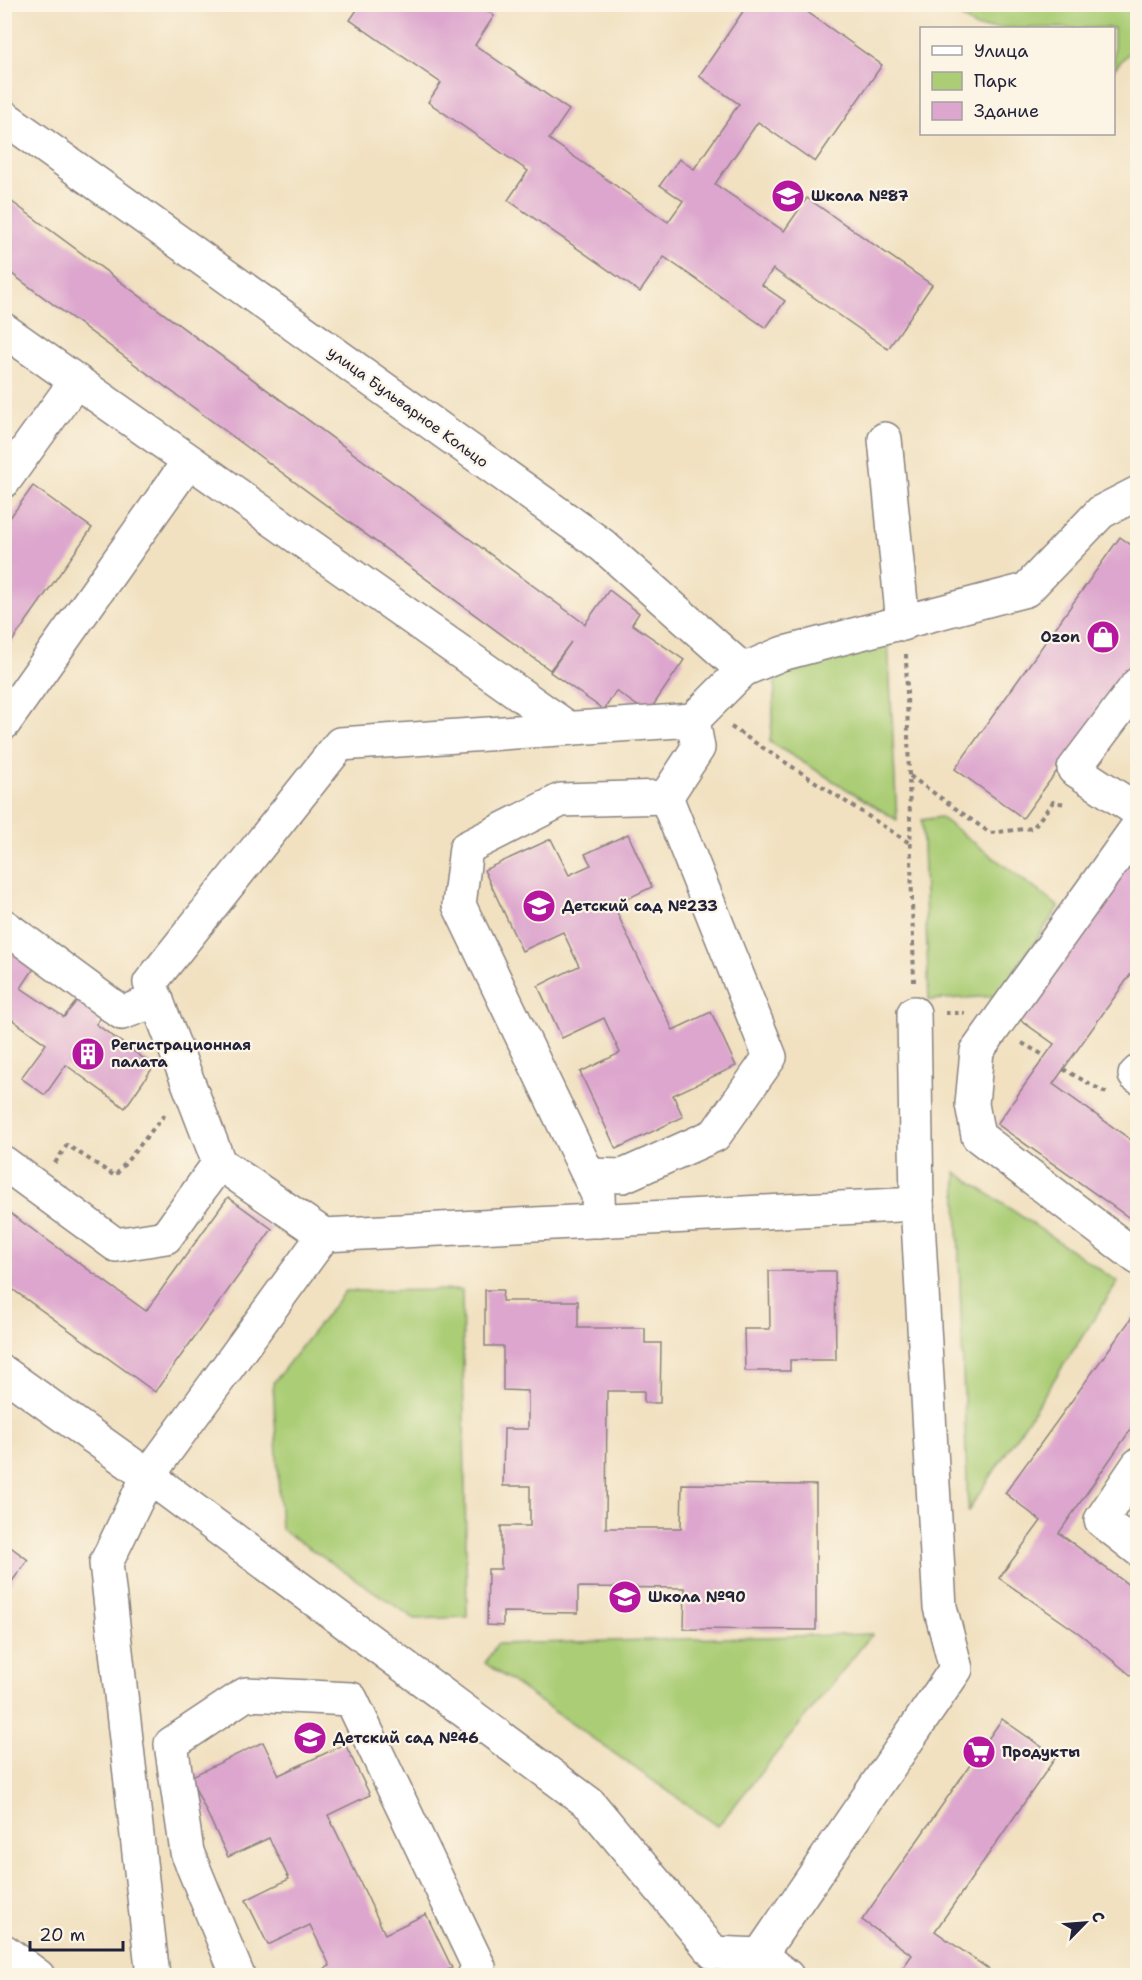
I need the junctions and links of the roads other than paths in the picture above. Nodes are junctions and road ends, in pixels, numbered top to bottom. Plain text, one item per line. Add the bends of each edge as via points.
1 (4, 117) edge
2 (4, 330) edge
3 (76, 381) junction
4 (885, 439) dead end
5 (189, 461) junction
6 (4, 481) edge
7 (1137, 493) edge
8 (903, 624) junction
9 (743, 670) junction
10 (1137, 684) edge
11 (698, 714) junction
12 (4, 723) edge
13 (568, 728) junction
14 (666, 797) junction
15 (1137, 811) edge
16 (1137, 826) edge
17 (4, 926) edge
18 (157, 1000) junction
19 (914, 1013) road end
20 (4, 1163) edge
21 (219, 1163) junction
22 (589, 1175) junction
23 (917, 1204) junction
24 (599, 1221) junction
25 (324, 1235) junction
26 (1137, 1258) edge
27 (4, 1373) edge
28 (1137, 1465) edge
29 (148, 1476) junction
30 (1137, 1549) edge
31 (4, 1951) edge
32 (760, 1954) junction
33 (38, 1976) edge
34 (153, 1976) edge
35 (238, 1976) edge
36 (474, 1976) edge
37 (787, 1976) edge

1 - 9 street, улица Бульварное Кольцо via 602,545
2 - 3 street
3 - 5 street
3 - 6 street
4 - 8 street
5 - 12 street
5 - 13 street
7 - 8 street via 1101,512 1026,590
8 - 9 street via 781,654
9 - 11 street
10 - 15 street via 1074,769
11 - 13 street
11 - 14 street via 698,748
13 - 18 street via 340,744 150,983
14 - 22 street via 770,1056 715,1135 623,1176
14 - 22 street via 561,800 466,848 459,905
16 - 26 street via 977,1051 972,1104 978,1136
17 - 18 street via 122,1013
18 - 21 street
19 - 23 street
20 - 21 street via 117,1245 166,1237
21 - 25 street
22 - 24 street via 598,1195
23 - 24 street
23 - 32 street via 940,1607 956,1670
24 - 25 street
25 - 29 street
27 - 29 street
28 - 30 street via 1101,1520
29 - 32 street via 590,1804 714,1953
29 - 34 street via 106,1563
31 - 33 street
32 - 37 street
35 - 36 street via 187,1852 171,1744 246,1694 351,1699 478,1967

